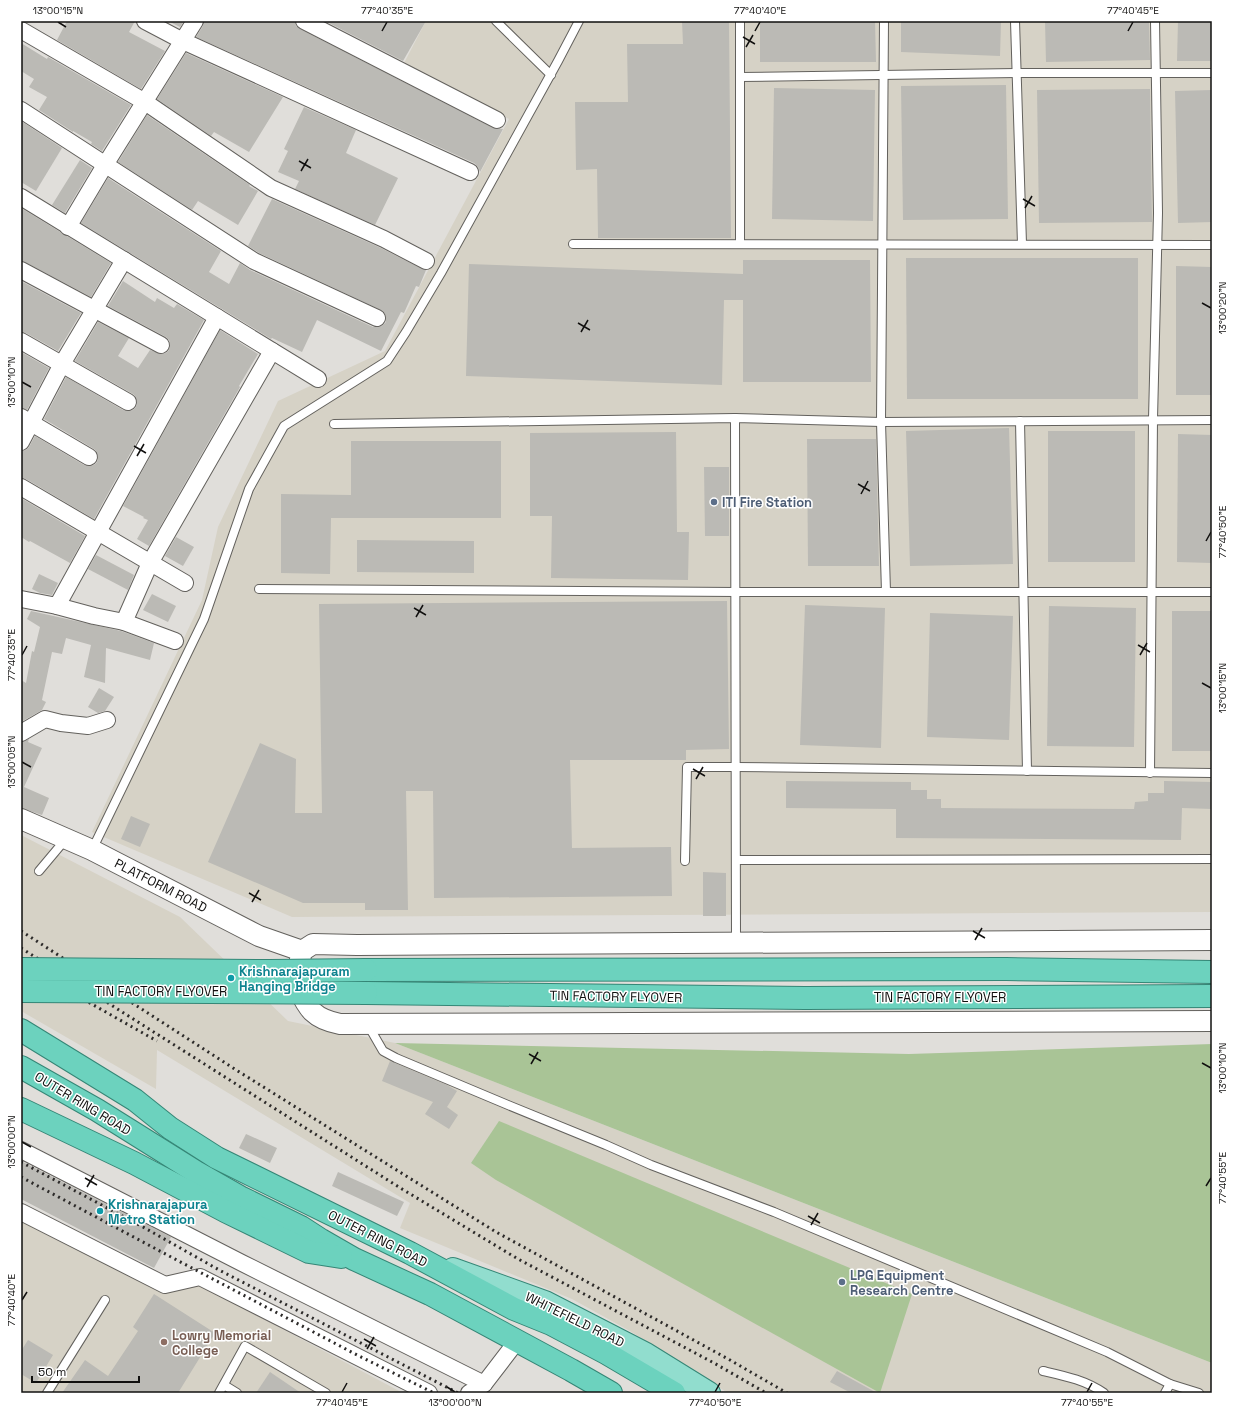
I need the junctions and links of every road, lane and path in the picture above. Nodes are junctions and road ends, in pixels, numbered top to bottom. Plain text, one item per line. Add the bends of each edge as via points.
1 (145, 21) edge
2 (195, 21) edge
3 (304, 21) edge
4 (496, 21) edge
5 (579, 21) edge
6 (740, 21) edge
7 (884, 21) edge
8 (1015, 21) edge
9 (1155, 21) edge
10 (21, 30) edge
11 (183, 41) junction
12 (1016, 73) junction
13 (1156, 73) junction
14 (1212, 73) edge
15 (551, 75) junction
16 (883, 76) junction
17 (740, 77) junction
18 (145, 102) junction
19 (21, 110) edge
20 (497, 120) dead end
21 (105, 165) junction
22 (470, 172) dead end
23 (21, 198) edge
24 (68, 226) junction
25 (572, 244) dead end
26 (740, 244) junction
27 (883, 244) junction
28 (1022, 244) junction
29 (1158, 245) junction
30 (1212, 245) edge
31 (124, 260) junction
32 (426, 261) dead end
33 (21, 270) edge
34 (95, 310) junction
35 (217, 317) junction
36 (377, 318) dead end
37 (21, 341) edge
38 (160, 344) dead end
39 (272, 351) junction
40 (62, 364) junction
41 (318, 379) dead end
42 (128, 402) dead end
43 (736, 418) junction
44 (1153, 419) junction
45 (26, 420) edge
46 (1212, 420) edge
47 (1020, 421) junction
48 (881, 422) junction
49 (334, 424) dead end
50 (21, 442) edge
51 (89, 457) dead end
52 (21, 487) edge
53 (98, 532) junction
54 (150, 563) junction
55 (185, 582) dead end
56 (258, 589) dead end
57 (736, 592) junction
58 (886, 592) junction
59 (1023, 592) junction
60 (1152, 592) junction
61 (1212, 592) edge
62 (21, 599) edge
63 (57, 606) junction
64 (124, 622) junction
65 (175, 641) dead end
66 (107, 720) dead end
67 (21, 733) edge
68 (736, 767) junction
69 (1027, 771) junction
70 (1150, 772) junction
71 (1212, 773) edge
72 (21, 818) edge
73 (66, 838) junction
74 (92, 850) junction
75 (1212, 859) edge
76 (736, 860) junction
77 (685, 861) dead end
78 (39, 871) dead end
79 (1212, 940) edge
80 (736, 943) junction
81 (302, 950) junction
82 (21, 969) edge
83 (1212, 972) edge
84 (21, 990) edge
85 (1212, 996) edge
86 (1212, 1021) edge
87 (368, 1024) junction
88 (21, 1030) edge
89 (21, 1041) edge
90 (21, 1067) edge
91 (88, 1071) junction
92 (21, 1109) edge
93 (21, 1150) edge
94 (21, 1212) edge
95 (410, 1254) junction
96 (354, 1259) junction
97 (105, 1300) dead end
98 (517, 1341) junction
99 (1043, 1371) dead end
100 (484, 1384) junction
101 (1170, 1384) junction
102 (224, 1385) junction
103 (47, 1393) edge
104 (220, 1393) edge
105 (237, 1393) edge
106 (326, 1393) edge
107 (429, 1393) edge
108 (469, 1393) edge
109 (611, 1393) edge
110 (674, 1393) edge
111 (709, 1393) edge
112 (1104, 1393) edge
113 (1165, 1393) edge
114 (1199, 1393) edge

1 - 11 street
2 - 11 street
3 - 20 street
4 - 15 lane
5 - 15 lane
6 - 17 lane
7 - 16 lane
8 - 12 lane
9 - 13 lane
10 - 18 street
11 - 18 street
11 - 22 street
12 - 13 lane
12 - 16 lane
12 - 28 lane
13 - 14 lane
13 - 29 lane
15 - 74 lane via 441,273 387,361 284,426 249,489 204,619
16 - 17 lane
16 - 27 lane
17 - 26 lane
18 - 21 street
18 - 32 street via 271,188 384,239
19 - 21 street
21 - 24 street
21 - 36 street via 254,261
23 - 24 street
24 - 31 street
25 - 26 lane
26 - 27 lane
27 - 28 lane
27 - 48 lane
28 - 29 lane
29 - 30 lane
29 - 44 lane
31 - 34 street
31 - 35 street
33 - 34 street
34 - 38 street
34 - 40 street
35 - 39 street
35 - 53 street
37 - 40 street
39 - 41 street
39 - 54 street
40 - 42 street
40 - 45 street
43 - 48 lane
43 - 49 lane
43 - 57 lane
44 - 46 lane
44 - 47 lane
44 - 60 lane
45 - 50 street
45 - 51 street
47 - 48 lane
47 - 59 lane
48 - 58 lane
52 - 53 street
53 - 54 street
53 - 63 street
54 - 55 street
54 - 64 street
56 - 57 lane
57 - 58 lane
57 - 68 lane
58 - 59 lane
59 - 60 lane
59 - 69 lane
60 - 61 lane
60 - 70 lane
62 - 63 street
63 - 64 street
64 - 65 street
66 - 67 street via 88,726 45,719
68 - 69 lane
68 - 76 lane
68 - 77 lane via 687,767
69 - 70 lane
70 - 71 lane
72 - 73 street, PLATFORM ROAD
73 - 74 street, PLATFORM ROAD
73 - 78 lane
74 - 81 street, PLATFORM ROAD via 259,936
75 - 76 lane
76 - 80 lane
79 - 80 street
80 - 81 street via 313,944
81 - 87 street via 295,982 308,1008 332,1022
82 - 83 highway, TIN FACTORY FLYOVER, bridge via 1006,969
84 - 85 highway, TIN FACTORY FLYOVER, bridge via 805,998
86 - 87 street
87 - 101 lane via 383,1051 396,1058 651,1165 774,1212 1107,1352
88 - 91 highway, OUTER RING ROAD
89 - 91 highway, OUTER RING ROAD via 62,1067
90 - 96 highway, OUTER RING ROAD via 97,1110 196,1172 301,1227
91 - 95 highway, OUTER RING ROAD via 135,1100 170,1128 217,1158
92 - 96 highway, OUTER RING ROAD via 309,1252
93 - 100 street
94 - 107 street via 165,1285 200,1277
95 - 110 highway, OUTER RING ROAD via 514,1309 551,1324
95 - 111 main road, WHITEFIELD ROAD via 545,1302 646,1354
96 - 98 highway, OUTER RING ROAD via 430,1294
97 - 103 lane
98 - 100 street
98 - 109 highway, OUTER RING ROAD
99 - 112 lane via 1075,1378
100 - 108 street
101 - 113 lane
101 - 114 lane
102 - 104 lane
102 - 105 lane
102 - 106 lane via 245,1346

